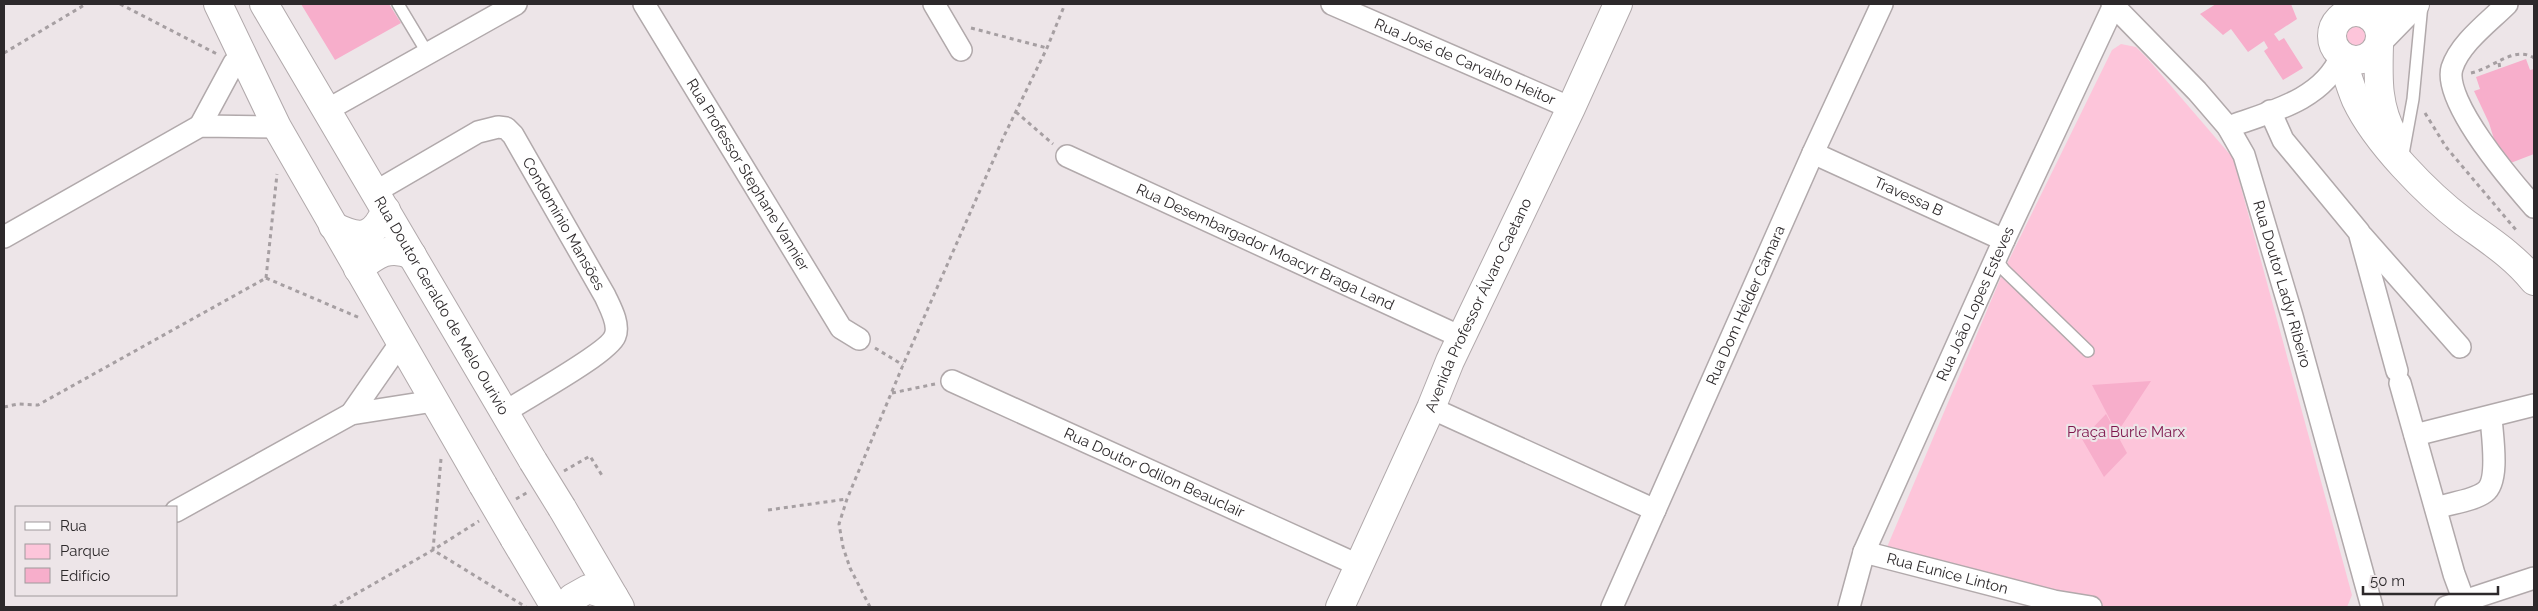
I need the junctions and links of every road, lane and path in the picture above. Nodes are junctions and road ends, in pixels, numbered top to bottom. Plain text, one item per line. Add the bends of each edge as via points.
1 (86, 4) edge
2 (120, 4) edge
3 (218, 4) edge
4 (264, 4) edge
5 (398, 4) edge
6 (516, 4) edge
7 (644, 4) edge
8 (1065, 4) edge
9 (1332, 4) edge
10 (1618, 4) edge
11 (1882, 4) edge
12 (2113, 4) edge
13 (2332, 4) edge
14 (2418, 4) edge
15 (2507, 4) edge
16 (2366, 9) edge
17 (939, 12) edge
18 (2332, 30) junction
19 (2379, 45) junction
20 (1047, 48) junction
21 (961, 50) dead end
22 (4, 53) edge
23 (428, 54) junction
24 (2341, 56) junction
25 (2534, 58) edge
26 (238, 59) junction
27 (2499, 63) junction
28 (2452, 69) junction
29 (2500, 69) dead end
30 (2413, 85) junction
31 (1571, 108) junction
32 (327, 110) junction
33 (1016, 112) junction
34 (2270, 112) junction
35 (200, 126) junction
36 (2228, 127) junction
37 (279, 131) junction
38 (1813, 153) junction
39 (1067, 156) joint
40 (2408, 164) junction
41 (2531, 195) edge
42 (380, 201) junction
43 (333, 226) junction
44 (2359, 232) junction
45 (4, 237) edge
46 (2522, 237) dead end
47 (2000, 249) junction
48 (412, 255) junction
49 (358, 269) junction
50 (266, 278) junction
51 (2534, 281) edge
52 (361, 318) dead end
53 (1461, 337) junction
54 (859, 339) joint
55 (401, 342) junction
56 (2460, 347) dead end
57 (2088, 350) dead end
58 (903, 365) junction
59 (952, 381) joint
60 (891, 393) junction
61 (434, 400) junction
62 (2534, 405) edge
63 (4, 407) edge
64 (1431, 408) junction
65 (505, 412) junction
66 (351, 414) junction
67 (2491, 417) junction
68 (2415, 435) junction
69 (441, 456) dead end
70 (847, 499) junction
71 (2436, 508) junction
72 (178, 510) edge
73 (768, 510) dead end
74 (1655, 510) junction
75 (472, 525) dead end
76 (433, 550) junction
77 (1864, 552) junction
78 (1358, 565) junction
79 (2534, 578) edge
80 (617, 602) edge
81 (2455, 604) edge
82 (334, 607) edge
83 (526, 607) edge
84 (555, 607) edge
85 (566, 607) edge
86 (870, 607) edge
87 (1340, 607) edge
88 (1612, 607) edge
89 (1849, 607) edge
90 (2091, 607) edge
91 (2372, 607) edge

1 - 22 path
2 - 26 path
3 - 26 street
4 - 32 street, Rua Doutor Geraldo de Melo Ourivio
5 - 23 lane
6 - 23 street
7 - 54 street, Rua Professor Stephane Vannier via 841,328
8 - 20 path
9 - 31 street, Rua José de Carvalho Heitor
10 - 31 street, Avenida Professor Álvaro Caetano
11 - 38 street, Rua Dom Hélder Câmara
12 - 36 street, Rua Doutor Ladyr Ribeiro
12 - 47 street, Rua João Lopes Esteves
13 - 18 street
14 - 16 street via 2397,12
14 - 19 street
14 - 30 lane
15 - 28 street via 2468,43
16 - 18 street via 2346,14
16 - 19 street via 2380,30
17 - 20 path
17 - 21 street
18 - 24 street via 2333,45
19 - 24 street via 2370,57 2363,60 2348,60
19 - 40 street via 2378,92 2381,107
20 - 33 path
23 - 32 street
24 - 34 street via 2335,72 2324,83 2304,97
24 - 40 street via 2356,99 2370,124
25 - 27 path via 2526,53 2516,53
26 - 35 street
26 - 37 street
27 - 28 path via 2462,75
27 - 29 path
28 - 41 street via 2452,85 2457,100 2482,143
30 - 40 lane
30 - 46 path via 2446,147
31 - 53 street, Avenida Professor Álvaro Caetano
32 - 42 street, Rua Doutor Geraldo de Melo Ourivio
33 - 39 path
33 - 58 path
34 - 36 street
34 - 44 street via 2283,140
35 - 37 street
35 - 45 street
36 - 91 street, Rua Doutor Ladyr Ribeiro via 2244,155
37 - 43 street
37 - 50 path
38 - 47 street, Travessa B
38 - 74 street, Rua Dom Hélder Câmara
39 - 53 street, Rua Desembargador Moacyr Braga Land
40 - 51 street via 2439,202 2511,256
42 - 43 street via 380,224 369,233 354,236
42 - 48 street, Rua Doutor Geraldo de Melo Ourivio
42 - 65 street, Condomínio Mansões via 478,132 489,128 502,127 510,131 527,157 605,296 616,334 612,342 594,356
43 - 49 street
44 - 56 street
44 - 68 street
47 - 57 lane via 2004,270
47 - 77 street, Rua João Lopes Esteves
48 - 49 street via 393,249
48 - 65 street, Rua Doutor Geraldo de Melo Ourivio
49 - 55 street
50 - 52 path
50 - 63 path via 38,405
53 - 64 street, Avenida Professor Álvaro Caetano
54 - 58 path
55 - 61 street
55 - 66 street
58 - 60 path
59 - 60 path
59 - 78 street, Rua Doutor Odilon Beauclair
60 - 70 path
61 - 66 street
61 - 84 street, bridge
62 - 67 street
64 - 74 street
64 - 78 street, Avenida Professor Álvaro Caetano
65 - 80 street, Rua Doutor Geraldo de Melo Ourivio, bridge
66 - 72 street
67 - 68 street
67 - 71 street via 2493,471 2490,487 2483,494
68 - 71 street
69 - 76 path
70 - 73 path
70 - 86 path via 839,524 843,547
71 - 81 street
74 - 88 street, Rua Dom Hélder Câmara
75 - 76 path
76 - 82 path
76 - 83 path
77 - 89 street, Rua João Lopes Esteves
77 - 90 street, Rua Eunice Linton
78 - 87 street, Avenida Professor Álvaro Caetano
79 - 81 street
80 - 85 street via 588,589 572,598

